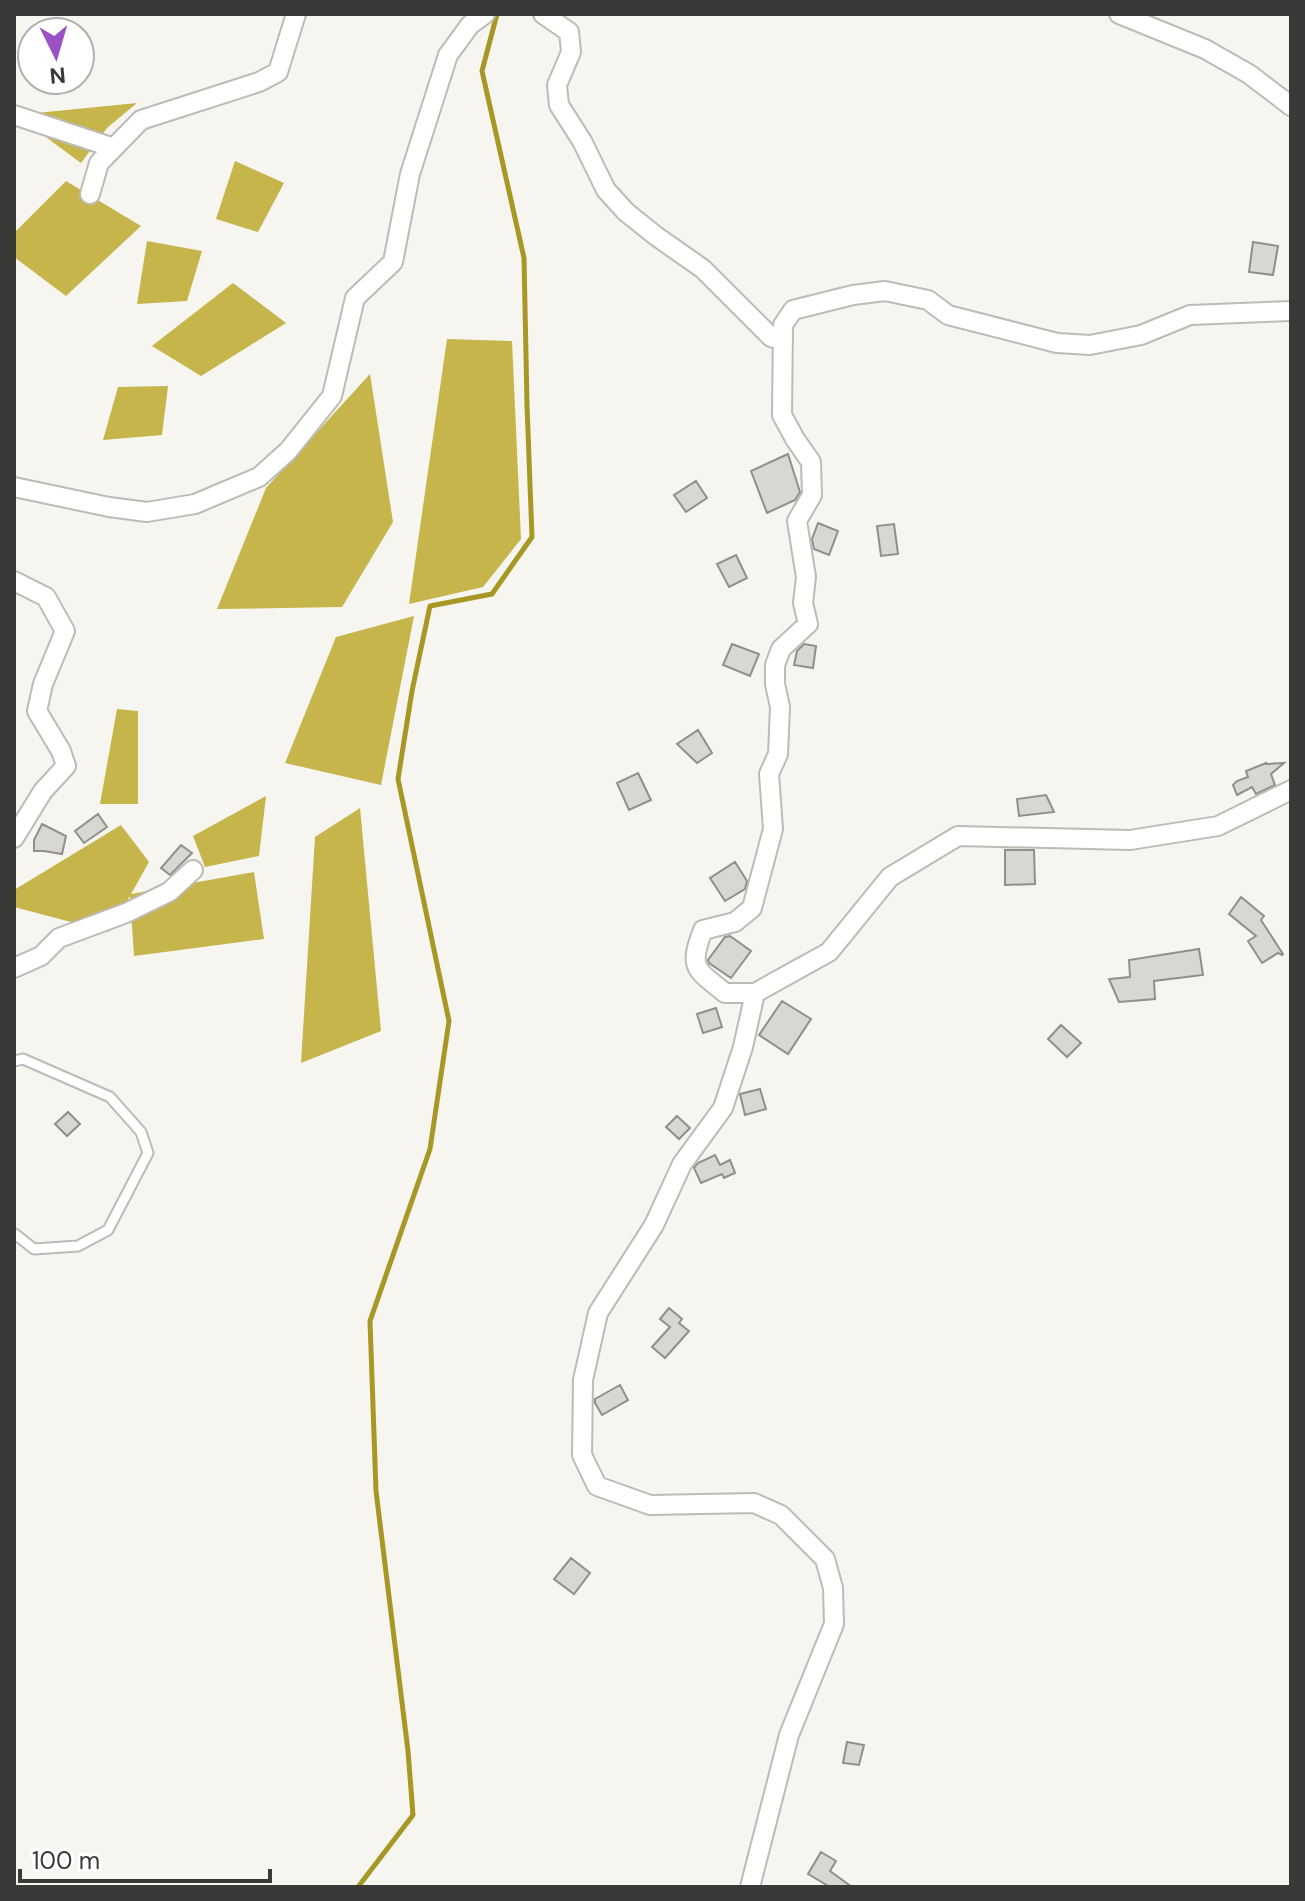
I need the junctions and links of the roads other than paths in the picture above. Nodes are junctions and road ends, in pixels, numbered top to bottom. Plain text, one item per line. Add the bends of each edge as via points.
1 (296, 14) edge
2 (485, 14) edge
3 (543, 14) edge
4 (1119, 14) edge
5 (1291, 106) edge
6 (14, 115) edge
7 (114, 148) junction
8 (90, 194) dead end
9 (1291, 311) edge
10 (783, 341) junction
11 (14, 487) edge
12 (14, 581) edge
13 (1291, 790) edge
14 (14, 838) edge
15 (193, 870) dead end
16 (14, 968) edge
17 (755, 993) junction
18 (14, 1061) edge
19 (14, 1237) edge
20 (750, 1887) edge

1 - 7 street via 278,72 141,120
2 - 11 street via 448,55 410,174 393,262 355,298 332,396 288,451 259,477 195,504 147,512
3 - 10 street via 569,32 571,52 557,85 559,105 606,190 626,212 703,269 771,337
4 - 5 street via 1216,55
6 - 7 street
7 - 8 street via 99,163
9 - 10 street via 1190,315 1141,335 1090,345 1057,343 948,315 928,300 885,291 793,310 783,325
10 - 17 street via 782,415 811,462 812,495 797,521 808,624 781,649 775,665 780,707 778,754 769,774 773,829 752,908 735,922 703,930 694,952 698,971 725,993
12 - 14 street via 46,597 65,631 37,711 66,766 43,791
13 - 17 street via 1218,826 1130,840 958,836 890,877 829,952
15 - 16 street via 169,892 59,938 41,956
17 - 20 street via 723,1108 682,1164 654,1225 598,1313 583,1380 582,1455 597,1486 650,1505 754,1503 781,1515 825,1559 834,1624 789,1735
18 - 19 lane via 23,1059 110,1097 141,1132 148,1153 108,1230 78,1246 34,1249

